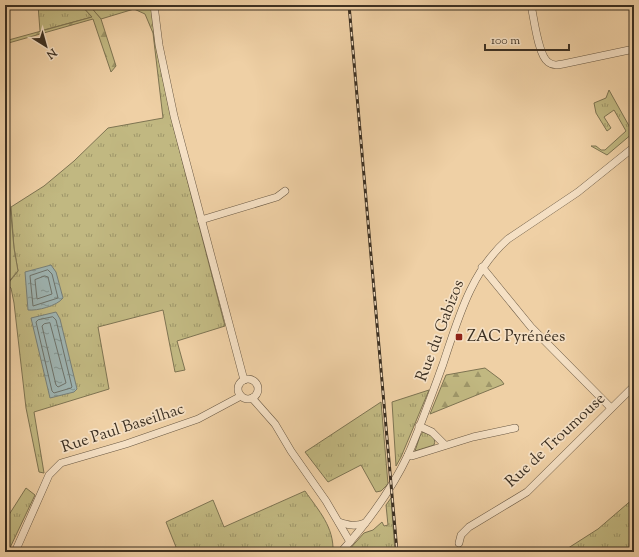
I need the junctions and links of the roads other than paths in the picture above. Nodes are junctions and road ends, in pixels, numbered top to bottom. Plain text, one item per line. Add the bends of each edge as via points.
1 (154, 5) edge
2 (531, 5) edge
3 (634, 49) edge
4 (634, 147) edge
5 (285, 191) dead end
6 (201, 220) junction
7 (482, 266) junction
8 (244, 380) junction
9 (634, 386) edge
10 (241, 396) junction
11 (252, 398) junction
12 (610, 408) junction
13 (419, 426) junction
14 (515, 428) dead end
15 (444, 445) junction
16 (408, 455) junction
17 (339, 522) junction
18 (367, 523) junction
19 (350, 542) junction
20 (459, 543) dead end
21 (15, 552) edge
22 (341, 552) edge

1 - 6 street via 159,45 173,110
2 - 3 street via 542,54 552,64 564,64
4 - 7 street, Rue du Gabizos via 578,192 508,239
5 - 6 street via 277,197
6 - 8 street
7 - 12 street via 531,327
7 - 13 street, Rue du Gabizos via 463,304
8 - 10 street via 238,386
8 - 11 street via 251,380 257,384 257,392
9 - 12 street, Rue de Troumouse
10 - 11 street
10 - 21 street, Rue Paul Baseilhac via 198,419 61,463 49,475
11 - 17 street via 275,424
12 - 20 street, Rue de Troumouse via 527,492 469,527 461,535
13 - 15 street via 432,432
13 - 16 street, Rue du Gabizos
14 - 15 street
15 - 16 street via 412,456
16 - 18 street, Rue du Gabizos
17 - 18 street via 350,526
17 - 19 street
18 - 19 street, Rue du Gabizos
19 - 22 street, Rue du Gabizos

